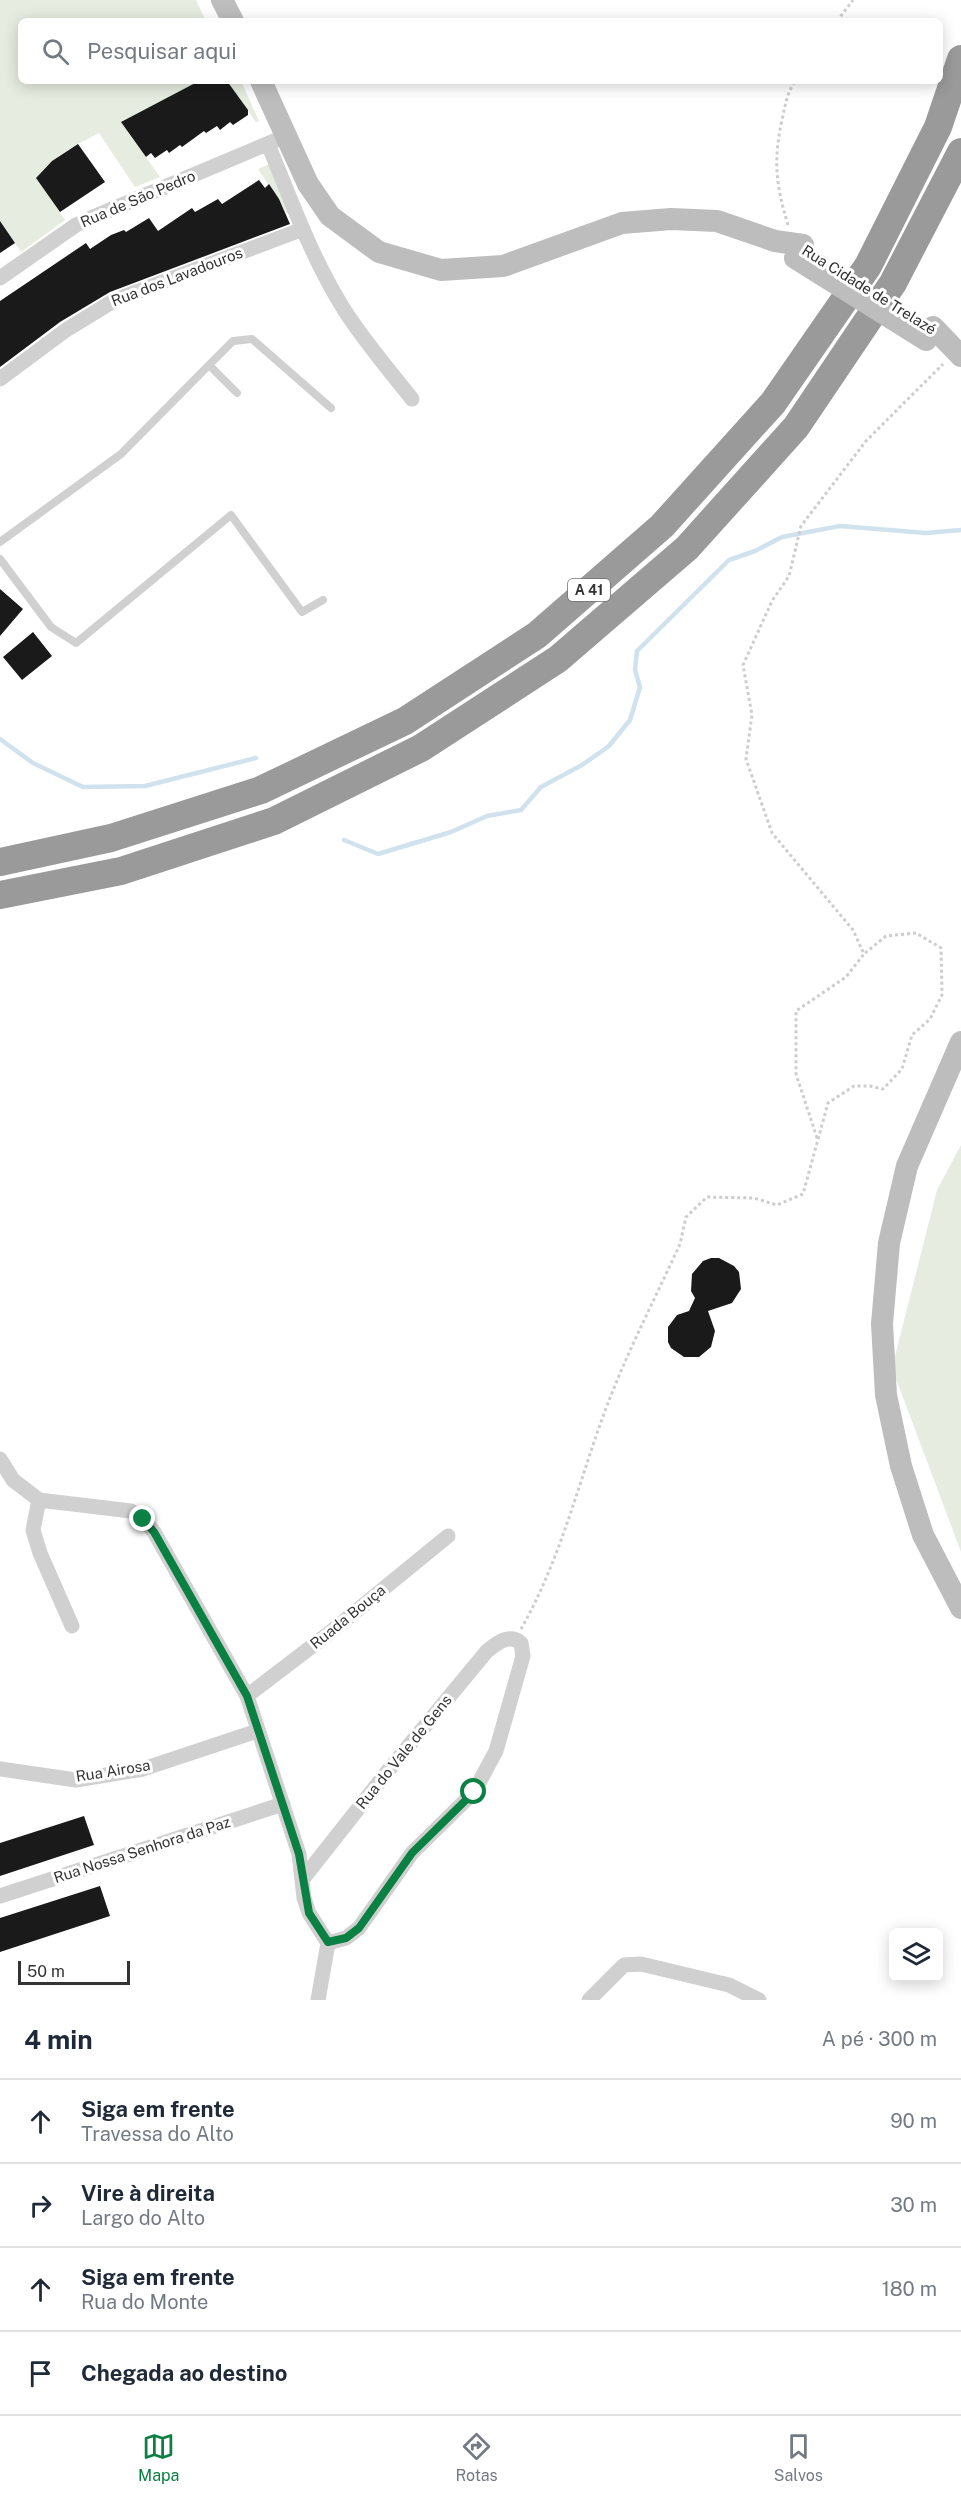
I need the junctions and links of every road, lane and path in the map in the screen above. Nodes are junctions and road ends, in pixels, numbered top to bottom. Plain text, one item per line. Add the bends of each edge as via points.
1 (853, 0) edge
2 (839, 18) edge
3 (961, 59) edge
4 (262, 84) edge
5 (793, 84) edge
6 (277, 140) junction
7 (961, 152) edge
8 (303, 229) junction
9 (792, 247) junction
10 (0, 278) edge
11 (958, 353) edge
12 (209, 365) junction
13 (0, 379) edge
14 (237, 393) dead end
15 (412, 399) dead end
16 (331, 408) dead end
17 (0, 542) edge
18 (0, 559) edge
19 (323, 600) dead end
20 (0, 862) edge
21 (0, 895) edge
22 (864, 954) junction
23 (961, 1042) edge
24 (818, 1140) junction
25 (0, 1459) edge
26 (39, 1500) junction
27 (448, 1536) dead end
28 (961, 1608) edge
29 (72, 1626) dead end
30 (516, 1638) junction
31 (247, 1696) junction
32 (257, 1731) junction
33 (0, 1769) edge
34 (283, 1804) junction
35 (302, 1880) junction
36 (0, 1896) edge
37 (328, 1942) junction
38 (318, 2000) edge
39 (589, 2000) edge
40 (759, 2000) edge

1 - 2 path
3 - 20 highway, A 41 via 938,127 868,266 773,403 662,526 537,634 405,721 261,790 111,838
4 - 6 street, Rua Cidade de Trelazé
5 - 9 path via 775,150 778,194
6 - 8 street
6 - 9 street, Rua Cidade de Trelazé via 332,218 379,252 441,270 503,266 622,223 671,219 717,221
6 - 10 street, Rua de São Pedro via 76,225
7 - 21 highway, A 41 via 893,283 796,427 687,548 558,659 421,748 274,821 121,871
8 - 13 street, Rua dos Lavadouros via 115,300 66,330
8 - 15 street via 344,308
9 - 11 street, Rua Cidade de Trelazé, bridge
11 - 22 path via 866,441 801,526 789,576 772,601 742,664 752,715 746,759 772,833 852,930
12 - 14 lane
12 - 16 lane via 232,341 252,339
12 - 17 lane via 121,454
18 - 19 lane via 51,627 75,643 231,515 302,612
22 - 24 path via 846,977 796,1011 796,1074
22 - 24 path via 886,936 916,933 941,948 942,995 930,1020 912,1035 902,1069 884,1089 854,1086 828,1103
23 - 28 street via 907,1167 889,1243 882,1323 886,1395 901,1466 923,1535
24 - 30 path via 803,1194 777,1205 754,1198 707,1197 686,1216 680,1244 606,1409 534,1608
25 - 26 street via 13,1480
26 - 29 street via 33,1530
26 - 31 street via 131,1510 143,1519
27 - 31 street, Ruada Bouça
30 - 35 street, Rua do Vale de Gens via 508,1638 487,1651
30 - 37 street via 523,1649 520,1667 496,1752 474,1792 412,1853 359,1928 346,1938
31 - 32 street
32 - 33 street, Rua Airosa via 143,1769 76,1780
32 - 34 street
34 - 35 street via 299,1854
34 - 36 street, Rua Nossa Senhora da Paz
35 - 37 street via 309,1913
37 - 38 street
39 - 40 street via 624,1965 640,1964 729,1985

